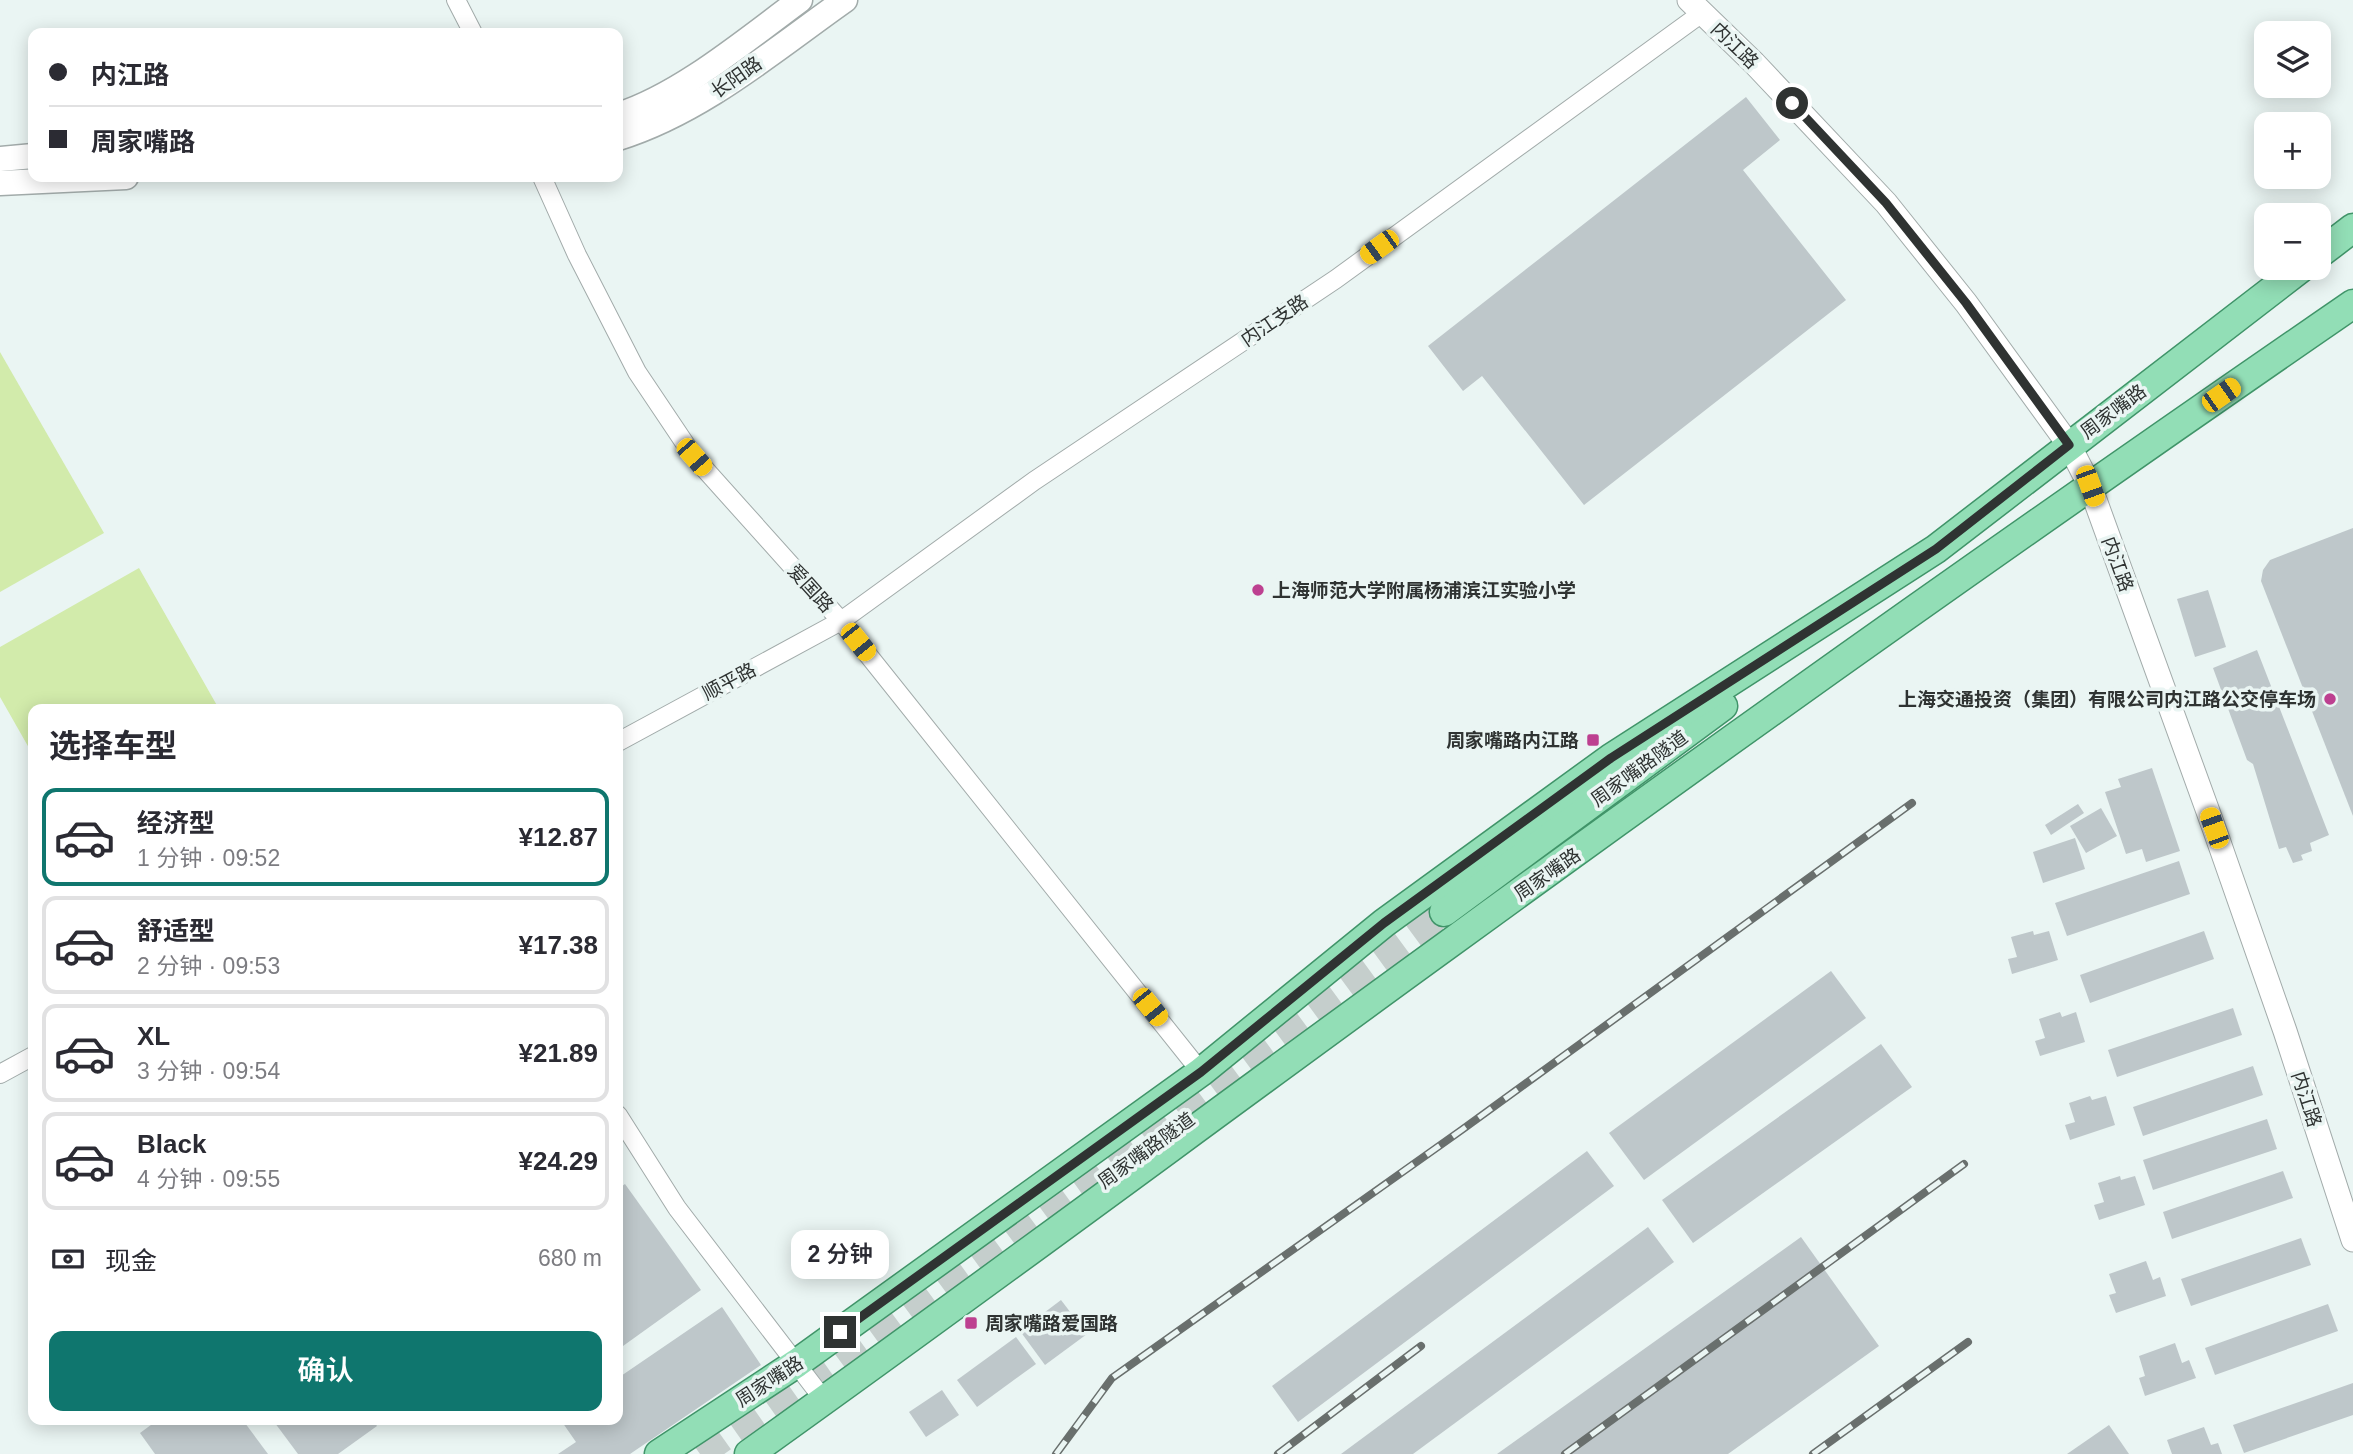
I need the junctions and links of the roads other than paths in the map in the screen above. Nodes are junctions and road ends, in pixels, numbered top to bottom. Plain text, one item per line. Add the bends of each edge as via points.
1 (456, 0) edge
2 (800, 0) edge
3 (845, 0) edge
4 (1695, 6) edge
5 (470, 28) edge
6 (623, 113) edge
7 (623, 136) edge
8 (28, 156) edge
9 (0, 159) edge
10 (28, 182) edge
11 (544, 182) edge
12 (0, 183) edge
13 (2353, 228) edge
14 (2331, 245) edge
15 (2285, 280) edge
16 (2353, 304) edge
17 (2069, 445) junction
18 (2090, 486) junction
19 (1936, 549) junction
20 (841, 621) junction
21 (623, 739) edge
22 (1444, 912) tunnel mouth
23 (1451, 942) junction
24 (28, 1059) edge
25 (1201, 1072) junction
26 (0, 1074) edge
27 (623, 1123) edge
28 (2353, 1240) edge
29 (797, 1363) junction
30 (846, 1366) dead end
31 (824, 1400) junction
32 (659, 1454) edge
33 (748, 1454) edge

1 - 5 street
2 - 6 main road, 长阳路 via 708,67
3 - 7 main road, 长阳路 via 705,99
4 - 17 street, 内江路 via 1886,203
4 - 20 street, 内江支路 via 1336,279 1034,481
8 - 9 main road
10 - 12 main road
11 - 20 street, 爱国路 via 636,372 664,414 694,457
13 - 14 main road
15 - 17 main road, 周家嘴路
16 - 18 main road, 周家嘴路
17 - 18 street, 内江路
17 - 19 main road, 周家嘴路
18 - 23 main road, 周家嘴路
18 - 28 street, 内江路 via 2285,1031
19 - 22 main road, 周家嘴路隧道
19 - 25 main road, 周家嘴路 via 1611,758 1384,923
20 - 21 street, 顺平路
20 - 25 street, 爱国路
23 - 30 main road, 周家嘴路隧道 via 1254,1073
23 - 31 main road, 周家嘴路
24 - 26 street
25 - 29 main road, 周家嘴路
27 - 29 street via 677,1208
29 - 31 street
29 - 32 main road, 周家嘴路
31 - 33 main road, 周家嘴路

